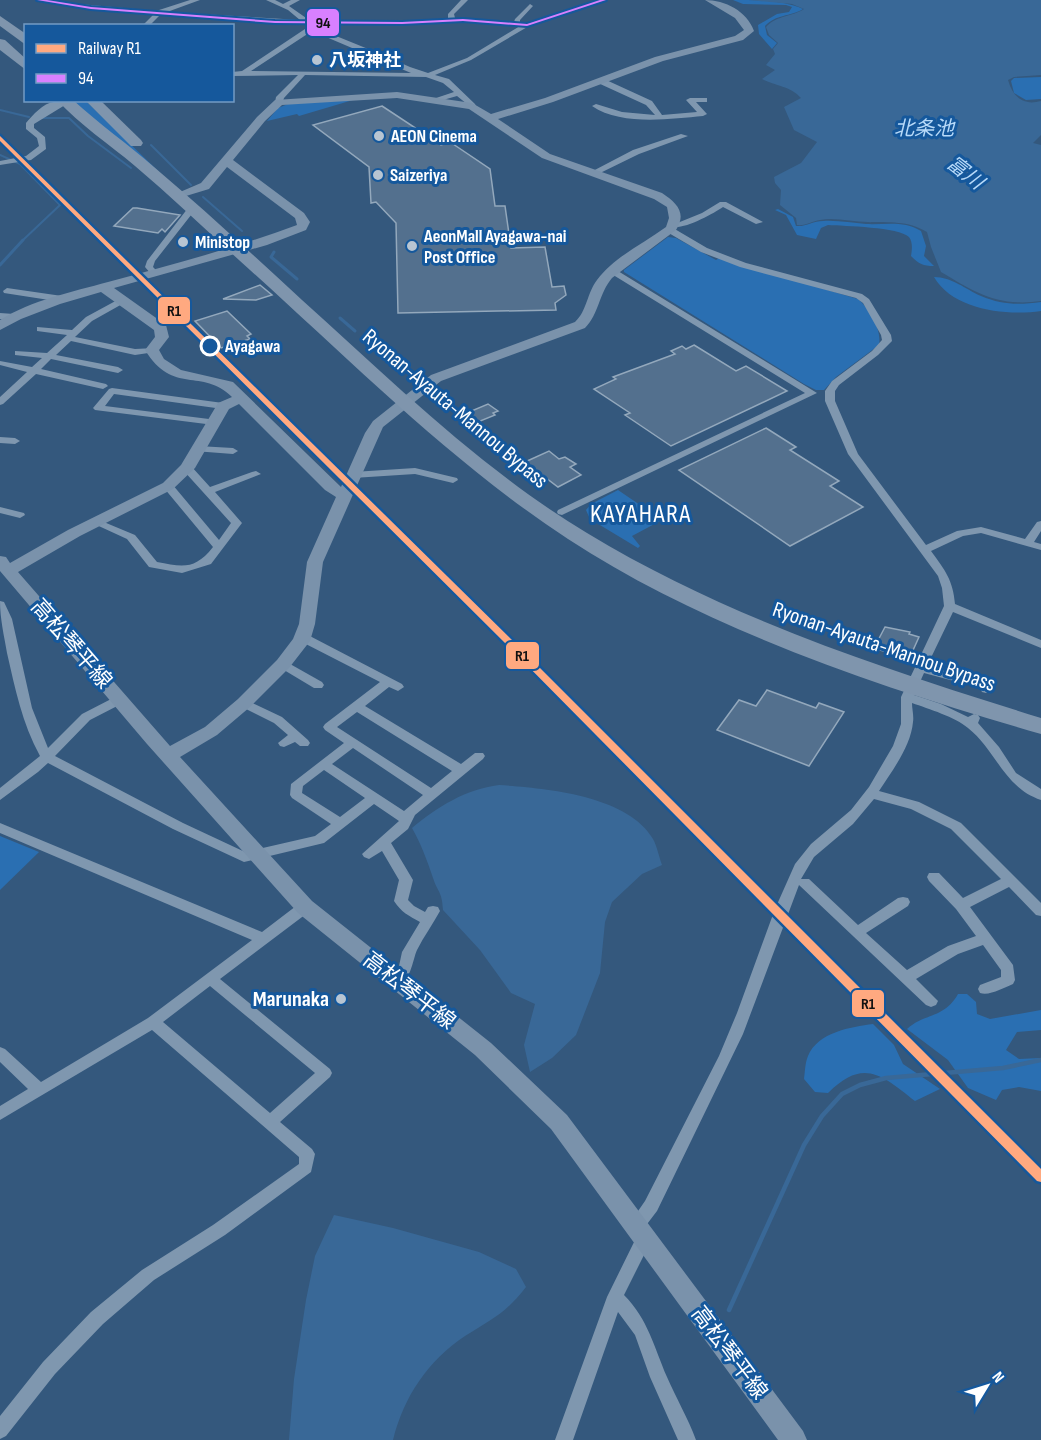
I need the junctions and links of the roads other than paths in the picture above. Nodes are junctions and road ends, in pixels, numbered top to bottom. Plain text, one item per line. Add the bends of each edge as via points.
1 (39, 0) edge
2 (269, 0) edge
3 (297, 0) edge
4 (465, 0) edge
5 (604, 0) edge
6 (710, 0) edge
7 (194, 1) edge
8 (283, 6) junction
9 (530, 6) dead end
10 (158, 13) junction
11 (204, 16) junction
12 (0, 20) edge
13 (452, 20) junction
14 (147, 24) edge
15 (517, 25) junction
16 (527, 25) junction
17 (311, 26) junction
18 (24, 39) edge
19 (0, 43) edge
20 (24, 64) edge
21 (244, 72) junction
22 (303, 73) junction
23 (234, 74) edge
24 (429, 75) junction
25 (601, 81) junction
26 (459, 93) junction
27 (439, 100) junction
28 (704, 100) dead end
29 (62, 102) edge
30 (94, 102) edge
31 (279, 102) junction
32 (472, 106) junction
33 (596, 106) dead end
34 (488, 117) junction
35 (661, 118) junction
36 (684, 136) dead end
37 (227, 161) junction
38 (0, 163) edge
39 (593, 173) junction
40 (189, 201) junction
41 (759, 222) dead end
42 (672, 228) junction
43 (241, 248) junction
44 (613, 271) junction
45 (154, 272) junction
46 (103, 287) junction
47 (7, 291) dead end
48 (62, 298) junction
49 (121, 301) junction
50 (7, 317) edge
51 (0, 326) edge
52 (40, 329) dead end
53 (71, 336) junction
54 (90, 343) junction
55 (152, 350) junction
56 (18, 353) dead end
57 (50, 356) junction
58 (71, 360) junction
59 (2, 363) dead end
60 (34, 370) junction
61 (118, 370) dead end
62 (104, 386) dead end
63 (241, 398) junction
64 (1, 399) edge
65 (408, 399) junction
66 (224, 406) junction
67 (214, 422) junction
68 (0, 440) edge
69 (15, 441) dead end
70 (198, 449) junction
71 (234, 451) dead end
72 (187, 468) junction
73 (256, 474) dead end
74 (354, 475) junction
75 (453, 480) dead end
76 (168, 486) junction
77 (208, 490) junction
78 (344, 495) junction
79 (0, 510) edge
80 (562, 512) junction
81 (20, 515) dead end
82 (95, 522) junction
83 (1041, 524) edge
84 (1028, 542) junction
85 (219, 547) junction
86 (1041, 547) edge
87 (926, 549) junction
88 (4, 566) edge
89 (0, 605) edge
90 (950, 606) junction
91 (302, 637) junction
92 (1041, 644) edge
93 (283, 664) junction
94 (914, 682) junction
95 (318, 685) dead end
96 (986, 689) dead end
97 (119, 700) junction
98 (244, 703) junction
99 (357, 706) junction
100 (1041, 714) edge
101 (1041, 726) edge
102 (353, 742) junction
103 (284, 743) dead end
104 (168, 756) junction
105 (479, 756) dead end
106 (46, 757) junction
107 (323, 764) junction
108 (462, 771) junction
109 (870, 792) junction
110 (0, 795) edge
111 (433, 795) junction
112 (1041, 795) edge
113 (374, 798) junction
114 (406, 819) junction
115 (341, 824) junction
116 (0, 828) edge
117 (383, 842) junction
118 (369, 854) dead end
119 (258, 855) junction
120 (934, 877) dead end
121 (1010, 881) junction
122 (804, 883) dead end
123 (903, 902) dead end
124 (961, 904) junction
125 (305, 907) junction
126 (1041, 911) edge
127 (856, 932) junction
128 (261, 938) junction
129 (985, 939) junction
130 (906, 978) junction
131 (211, 979) junction
132 (396, 980) junction
133 (985, 989) dead end
134 (931, 1001) dead end
135 (153, 1022) junction
136 (0, 1053) edge
137 (38, 1089) junction
138 (0, 1114) edge
139 (271, 1121) junction
140 (640, 1233) junction
141 (615, 1297) junction
142 (0, 1430) edge
143 (564, 1440) edge
144 (687, 1440) edge
145 (794, 1440) edge

1 - 10 street
2 - 8 street
3 - 8 street
4 - 13 street via 451,14
5 - 16 street
6 - 25 street via 742,17 749,31 739,38 659,59
7 - 10 street
7 - 11 street via 213,12
8 - 17 street
9 - 15 street
10 - 11 street
10 - 14 street
11 - 17 street
12 - 18 highway
13 - 15 street
13 - 17 street
15 - 16 street
16 - 24 street via 469,59
17 - 21 street
17 - 24 street
19 - 20 highway
21 - 22 street
21 - 23 street
22 - 24 street
22 - 31 street
24 - 26 street via 446,81
25 - 34 street
25 - 35 street via 649,103
26 - 27 street
26 - 32 street
27 - 31 street via 397,94
27 - 32 street
28 - 35 street via 690,100 703,114
29 - 38 street via 30,123 30,129 41,137 43,147 28,158
29 - 40 highway, Ryonan-Ayauta-Mannou Bypass
30 - 40 highway, Ryonan-Ayauta-Mannou Bypass
31 - 37 street
32 - 34 street
33 - 35 street via 621,115
34 - 39 street via 546,156
36 - 39 street via 636,152
37 - 40 street
37 - 43 street via 304,222 296,231
39 - 42 street via 666,201 675,212
40 - 43 highway, Ryonan-Ayauta-Mannou Bypass
40 - 45 street via 151,261 149,267
41 - 42 street via 723,204
42 - 44 street
42 - 87 street via 704,250 743,265 846,291 866,301 886,341 835,382 830,401 853,454
43 - 45 street
43 - 65 highway, Ryonan-Ayauta-Mannou Bypass
44 - 65 street via 601,283 588,316 580,325 449,372
44 - 80 street via 812,393
45 - 46 street
46 - 48 street
46 - 49 street
47 - 48 street
48 - 50 street
49 - 53 street via 89,319
49 - 55 street via 161,328 162,337
50 - 51 street
52 - 53 street
53 - 54 street
53 - 57 street
54 - 55 street via 135,352
54 - 58 street
55 - 63 street via 170,372 222,381
56 - 57 street
57 - 58 street
57 - 60 street
58 - 61 street
59 - 60 street
60 - 62 street
60 - 64 street
63 - 66 street
63 - 78 street via 330,488
65 - 74 street via 372,433
65 - 80 highway, Ryonan-Ayauta-Mannou Bypass
65 - 94 highway, Ryonan-Ayauta-Mannou Bypass via 464,454 529,504 625,564 767,633 837,661
66 - 67 street
66 - 67 street via 112,391 98,408
67 - 70 street
68 - 69 street
70 - 71 street
70 - 72 street
72 - 76 street
72 - 77 street
73 - 77 street
74 - 75 street via 411,467
74 - 78 street
76 - 82 street
76 - 85 street
77 - 85 street via 237,523
78 - 91 street via 315,562
79 - 81 street
80 - 94 highway, Ryonan-Ayauta-Mannou Bypass via 644,562 736,607
82 - 85 street via 131,537 153,565 182,570 207,562
82 - 88 street
83 - 84 street
84 - 86 street
84 - 87 street via 972,530
87 - 90 street via 943,575
88 - 97 street, 高松琴平線
89 - 106 street via 30,722
90 - 92 street
90 - 94 street
91 - 93 street
91 - 99 street via 393,684
93 - 95 street
93 - 98 street
94 - 96 street via 987,686
94 - 100 highway, Ryonan-Ayauta-Mannou Bypass
94 - 101 highway, Ryonan-Ayauta-Mannou Bypass
94 - 109 street via 905,707 907,724
94 - 112 street via 937,707 973,720 1012,776
97 - 104 street, 高松琴平線
97 - 106 street via 86,717
98 - 103 street via 278,720 300,740
98 - 104 street via 211,731
99 - 102 street via 329,727
99 - 108 street
102 - 107 street
102 - 111 street
104 - 119 street, 高松琴平線
105 - 108 street
106 - 110 street
106 - 119 street via 207,840 244,857
107 - 113 street
107 - 115 street via 297,784 296,795
108 - 111 street
109 - 121 street via 915,805 956,826
109 - 140 street via 867,801 821,840 801,866 779,914 736,1033
111 - 114 street
113 - 114 street
113 - 115 street
114 - 117 street
115 - 119 street via 319,840
116 - 128 street
117 - 118 street
117 - 132 street via 406,880 401,901 409,910 430,915 409,952 406,968
119 - 125 street, 高松琴平線
120 - 124 street
121 - 124 street
121 - 126 street
122 - 127 street
123 - 127 street
124 - 129 street
125 - 128 street
125 - 132 street, 高松琴平線
127 - 130 street
128 - 131 street
129 - 130 street via 953,950
129 - 133 street via 1008,969 1008,980
130 - 134 street
131 - 135 street
131 - 139 street via 325,1073
132 - 140 street, 高松琴平線 via 483,1048 559,1122
135 - 137 street
135 - 139 street
136 - 137 street
137 - 138 street
139 - 142 street via 307,1154 306,1167 148,1275 97,1318 49,1368
140 - 141 street
140 - 145 street, 高松琴平線
141 - 143 street
141 - 144 street via 632,1313 646,1338

